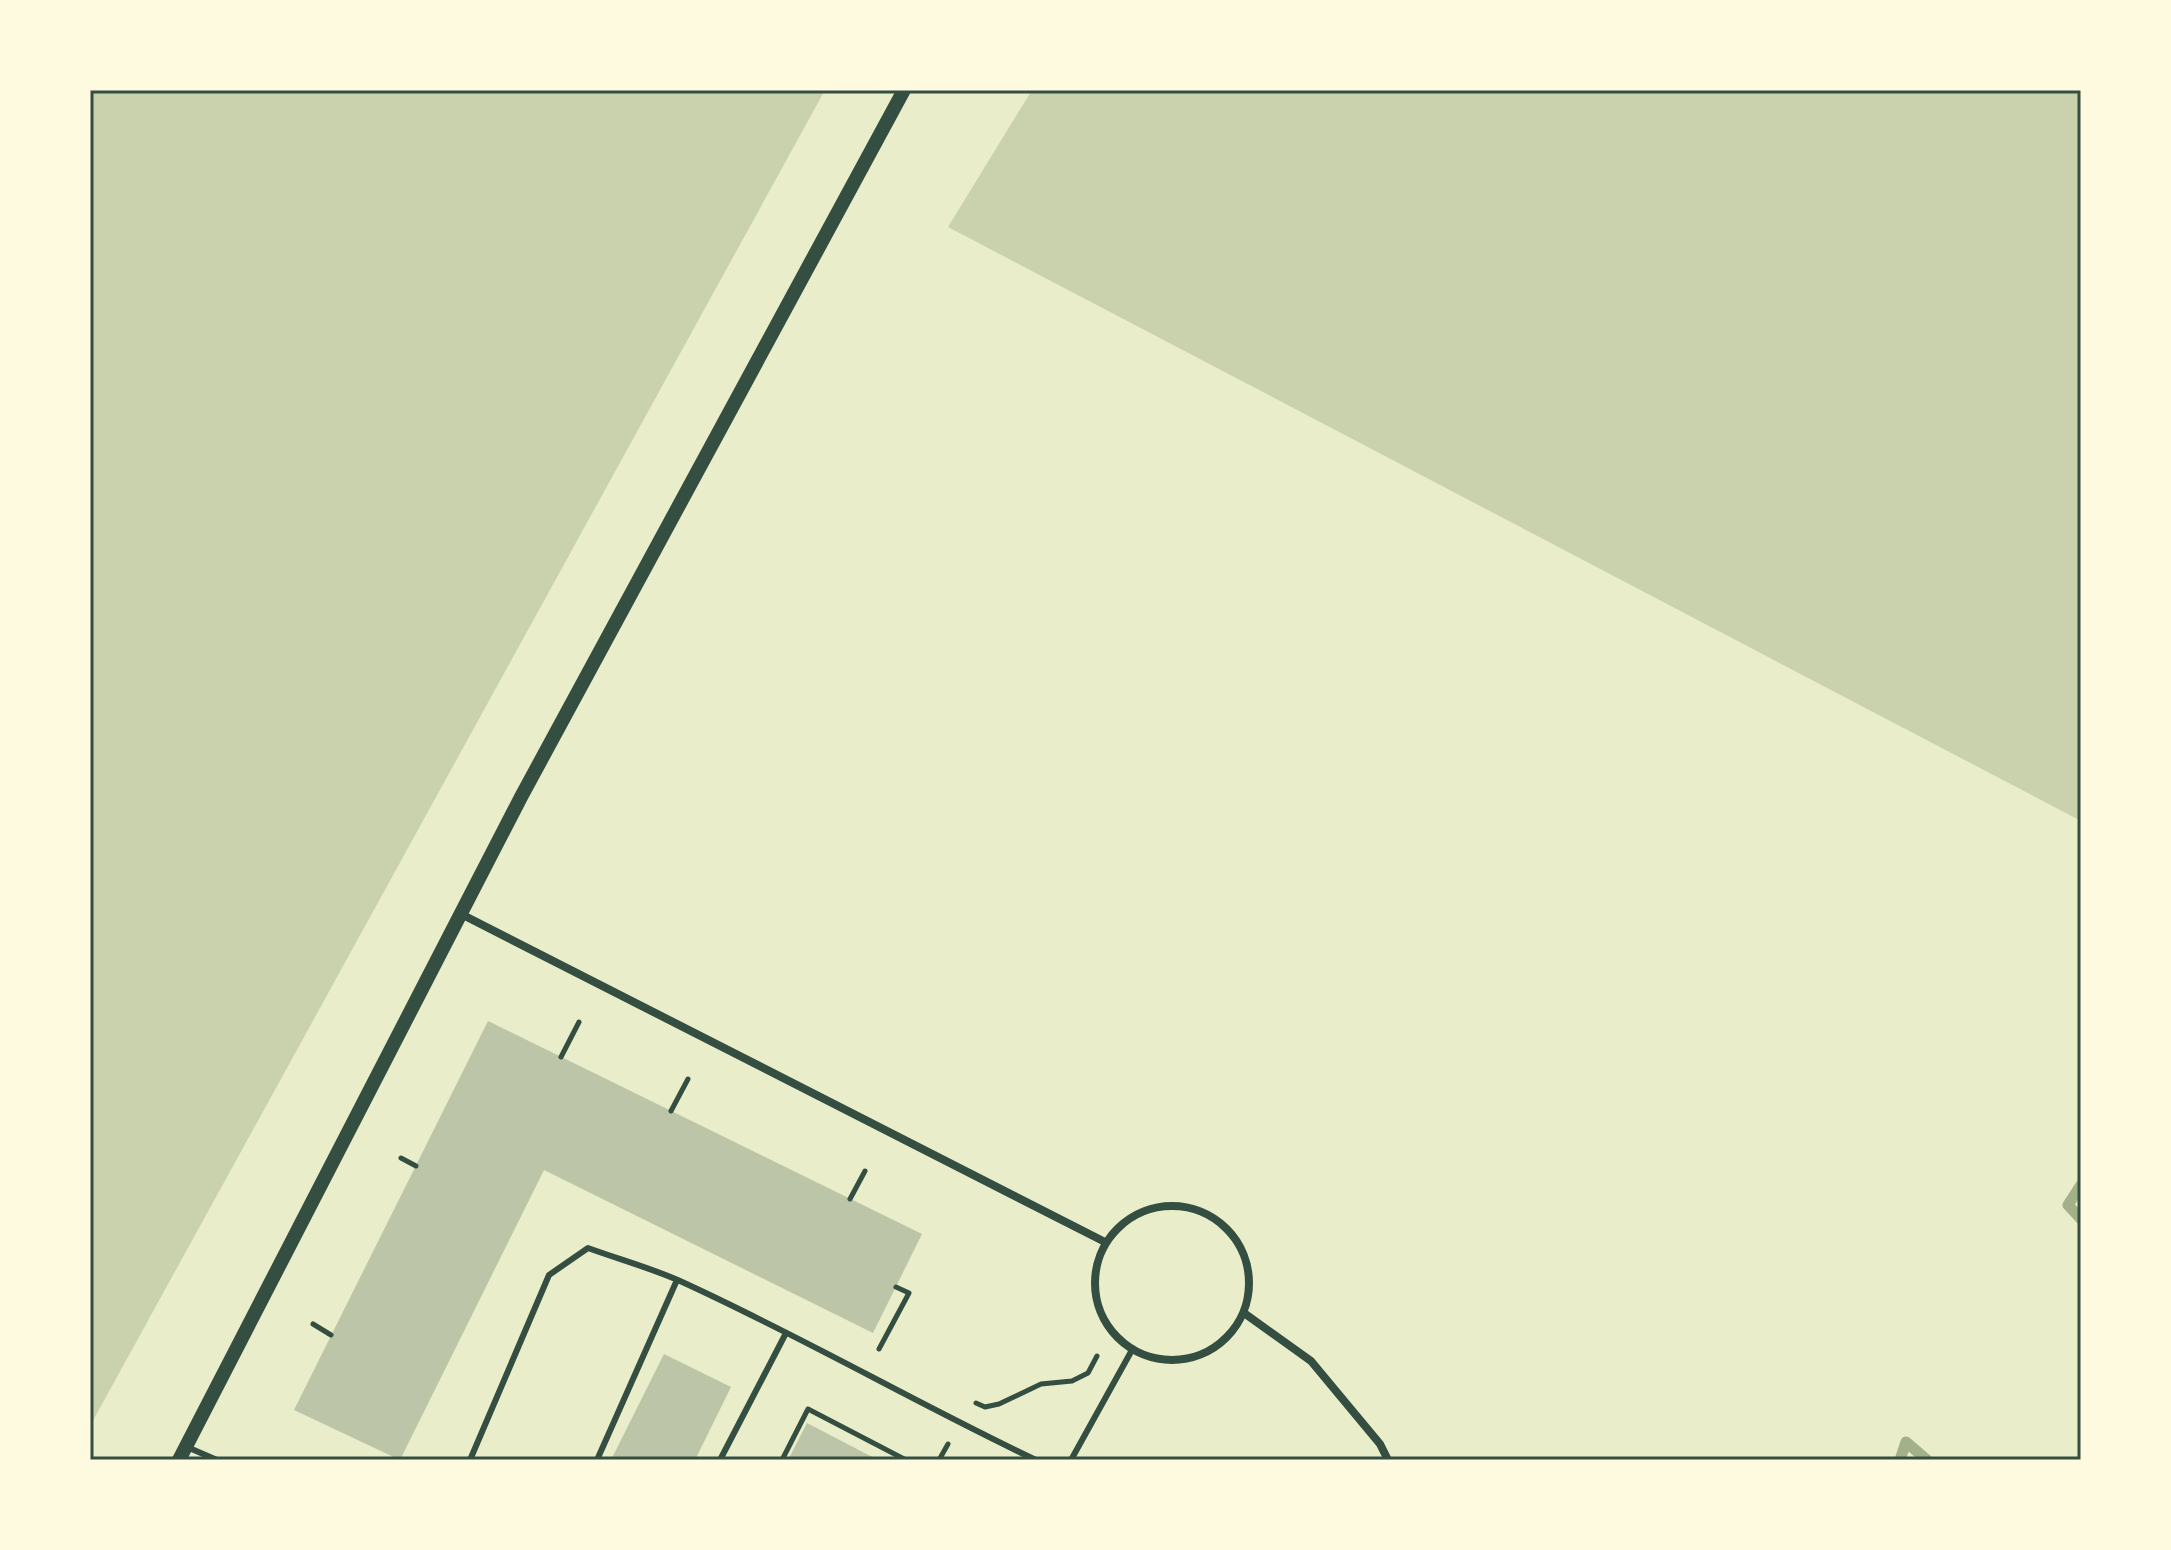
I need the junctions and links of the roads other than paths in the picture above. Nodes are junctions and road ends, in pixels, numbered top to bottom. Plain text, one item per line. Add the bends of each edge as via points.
1 (904, 90) edge
2 (461, 914) junction
3 (1105, 1242) junction
4 (677, 1280) junction
5 (1244, 1313) junction
6 (786, 1333) junction
7 (1132, 1350) junction
8 (182, 1453) edge
9 (217, 1460) edge
10 (470, 1460) edge
11 (597, 1460) edge
12 (720, 1460) edge
13 (1036, 1460) edge
14 (1071, 1460) edge
15 (1388, 1460) edge

1 - 2 street
2 - 3 street
2 - 8 street
3 - 5 street via 1144,1210 1169,1205 1217,1220 1236,1239 1247,1262 1250,1287
3 - 7 street via 1095,1266 1094,1291 1101,1316
4 - 6 lane
4 - 10 lane via 588,1248 549,1275
4 - 11 lane
5 - 7 street via 1231,1334 1210,1351 1187,1359 1160,1360
5 - 15 street via 1311,1361
6 - 12 lane
6 - 13 lane
7 - 14 lane
8 - 9 lane

